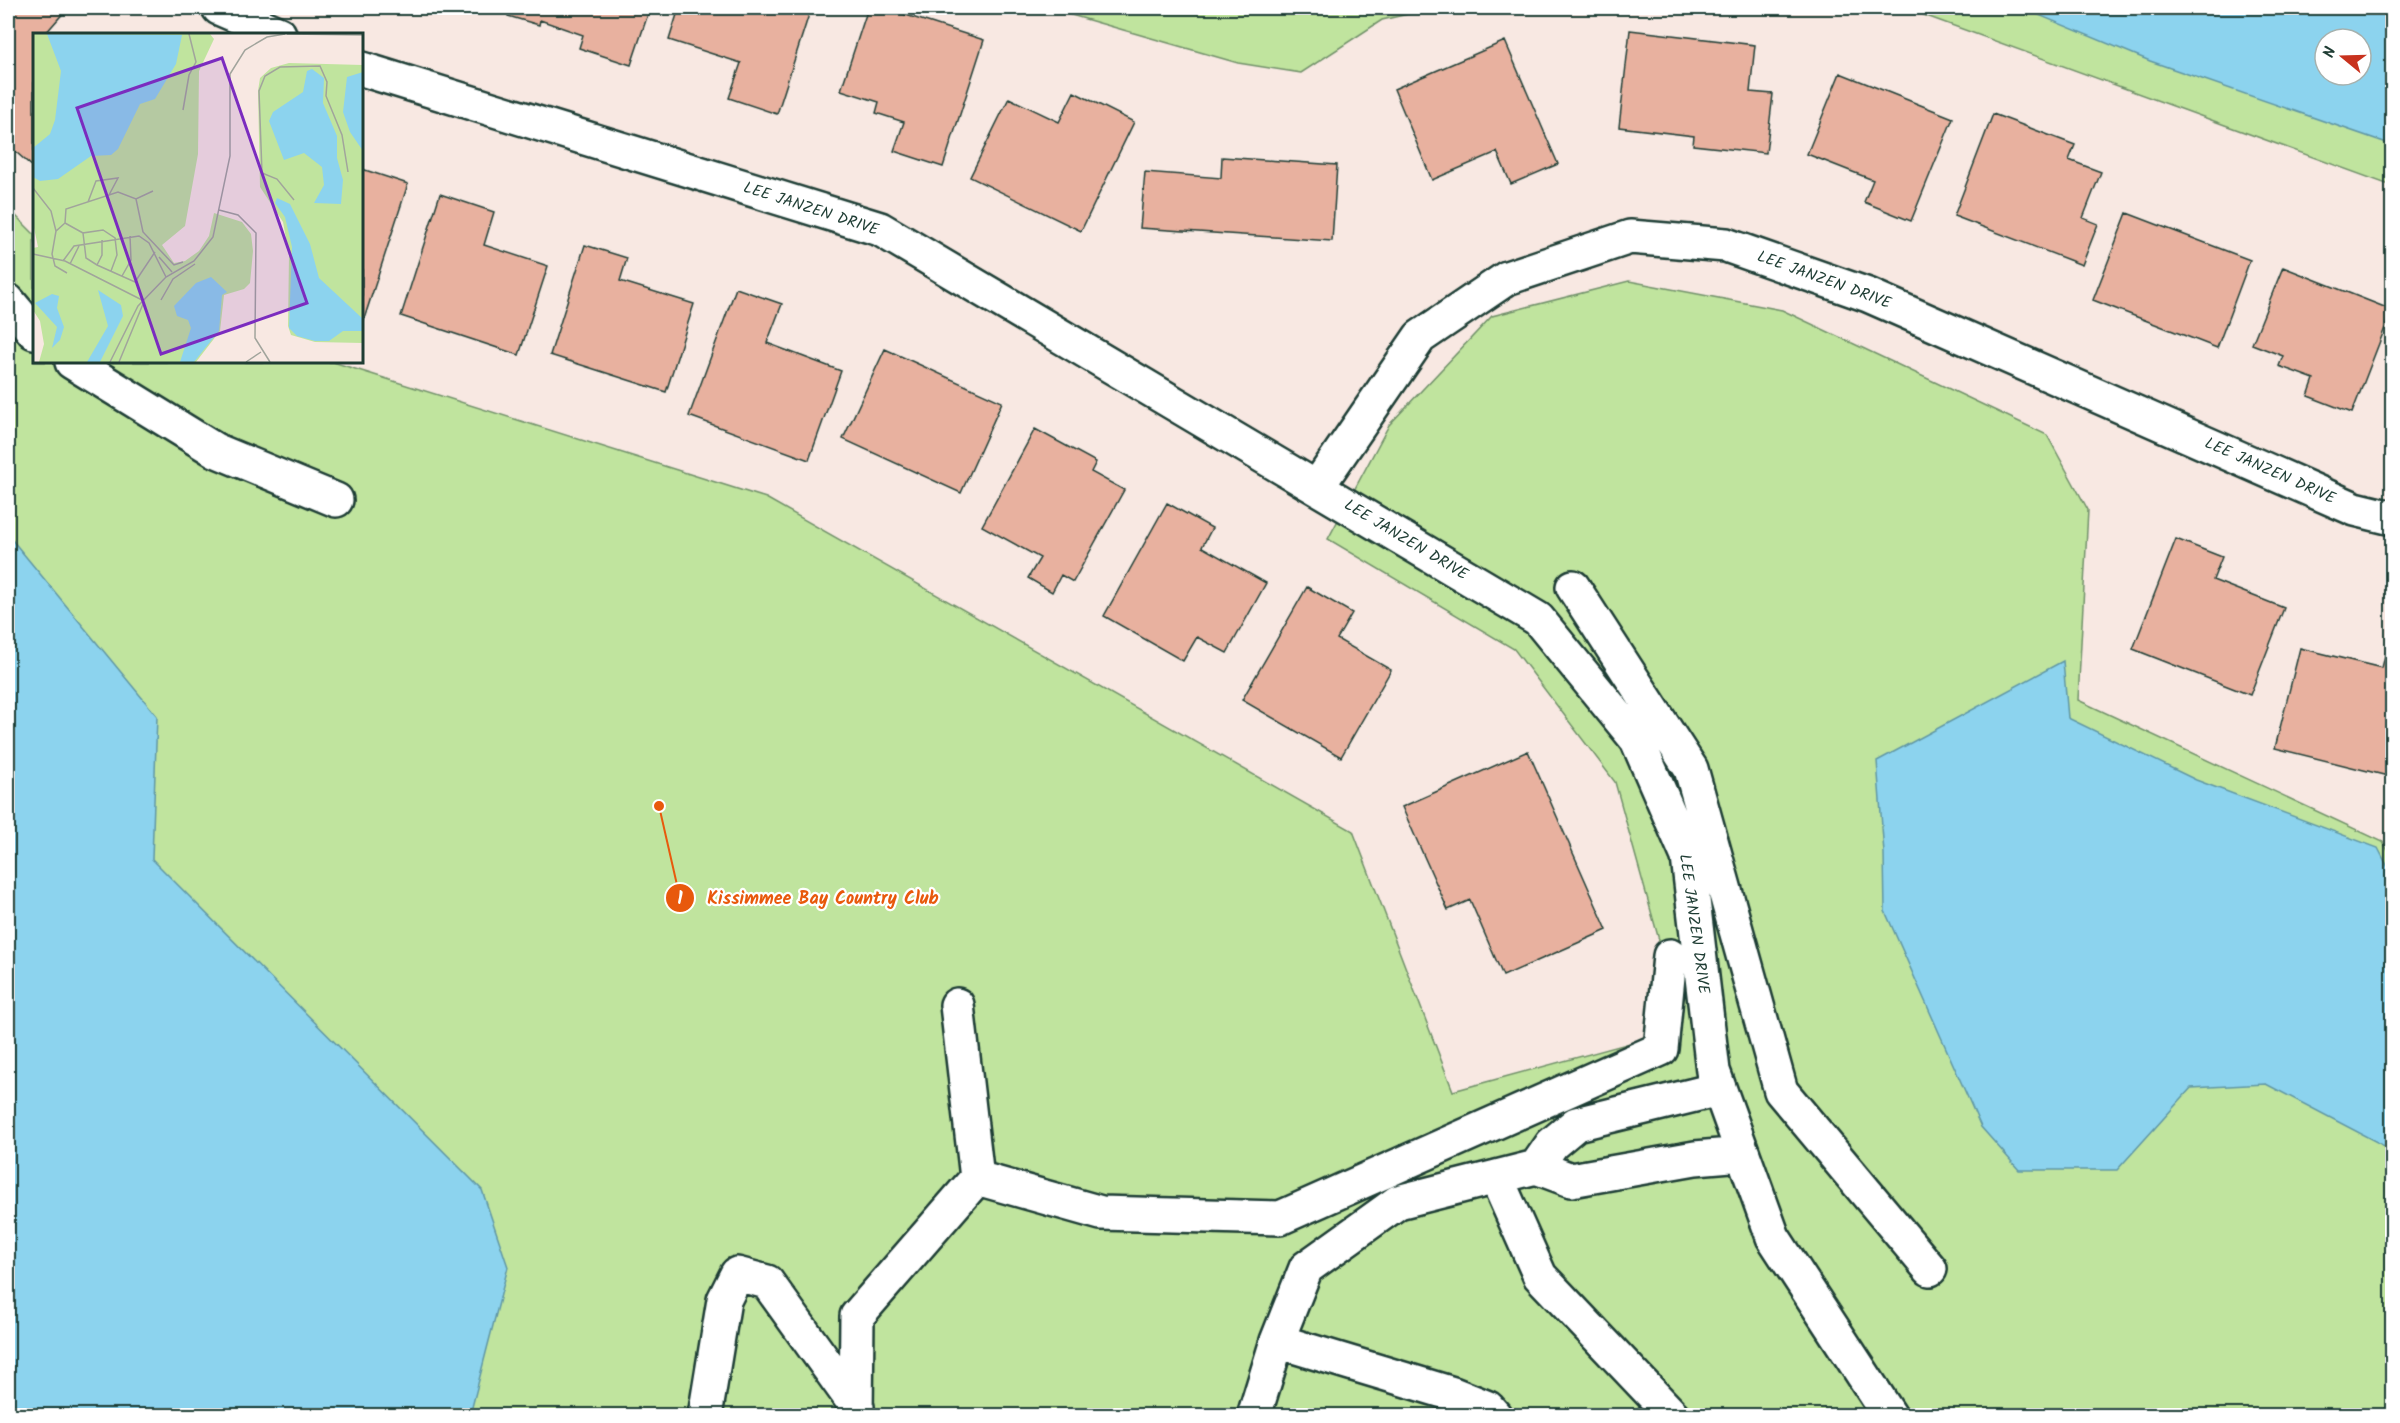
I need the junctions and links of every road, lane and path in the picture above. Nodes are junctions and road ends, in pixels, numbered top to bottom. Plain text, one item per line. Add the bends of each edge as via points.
1 (219, 8) edge
2 (277, 33) edge
3 (363, 69) edge
4 (8, 301) edge
5 (33, 331) edge
6 (74, 363) edge
7 (1317, 487) junction
8 (336, 500) dead end
9 (2392, 518) edge
10 (1573, 587) dead end
11 (1670, 956) dead end
12 (957, 1005) dead end
13 (1719, 1089) junction
14 (1743, 1154) junction
15 (1536, 1167) junction
16 (1496, 1177) junction
17 (977, 1178) junction
18 (1930, 1269) dead end
19 (1277, 1341) junction
20 (856, 1411) edge
21 (1889, 1415) edge
22 (705, 1416) edge
23 (1254, 1416) edge
24 (1495, 1416) edge
25 (1673, 1416) edge

1 - 2 street
3 - 7 street, LEE JANZEN DRIVE via 880,229
4 - 5 street
6 - 8 street via 215,450
7 - 9 street, LEE JANZEN DRIVE via 1420,337 1507,278 1630,237 1726,245 1868,295 2355,509
7 - 13 street, LEE JANZEN DRIVE via 1538,619 1637,741 1688,857 1713,1071
10 - 18 street via 1691,769 1781,1091
11 - 17 street via 1661,1049 1280,1218 1101,1213
12 - 17 street
13 - 14 street, LEE JANZEN DRIVE
13 - 15 street via 1576,1124 1552,1144
14 - 15 street via 1695,1158 1571,1180
14 - 21 street, LEE JANZEN DRIVE via 1773,1237
15 - 16 street
16 - 19 street via 1398,1202 1306,1268
16 - 25 street via 1540,1276
17 - 20 street via 857,1316
19 - 23 street
19 - 24 street via 1453,1394 1488,1408
20 - 22 street via 767,1282 737,1274 724,1300

